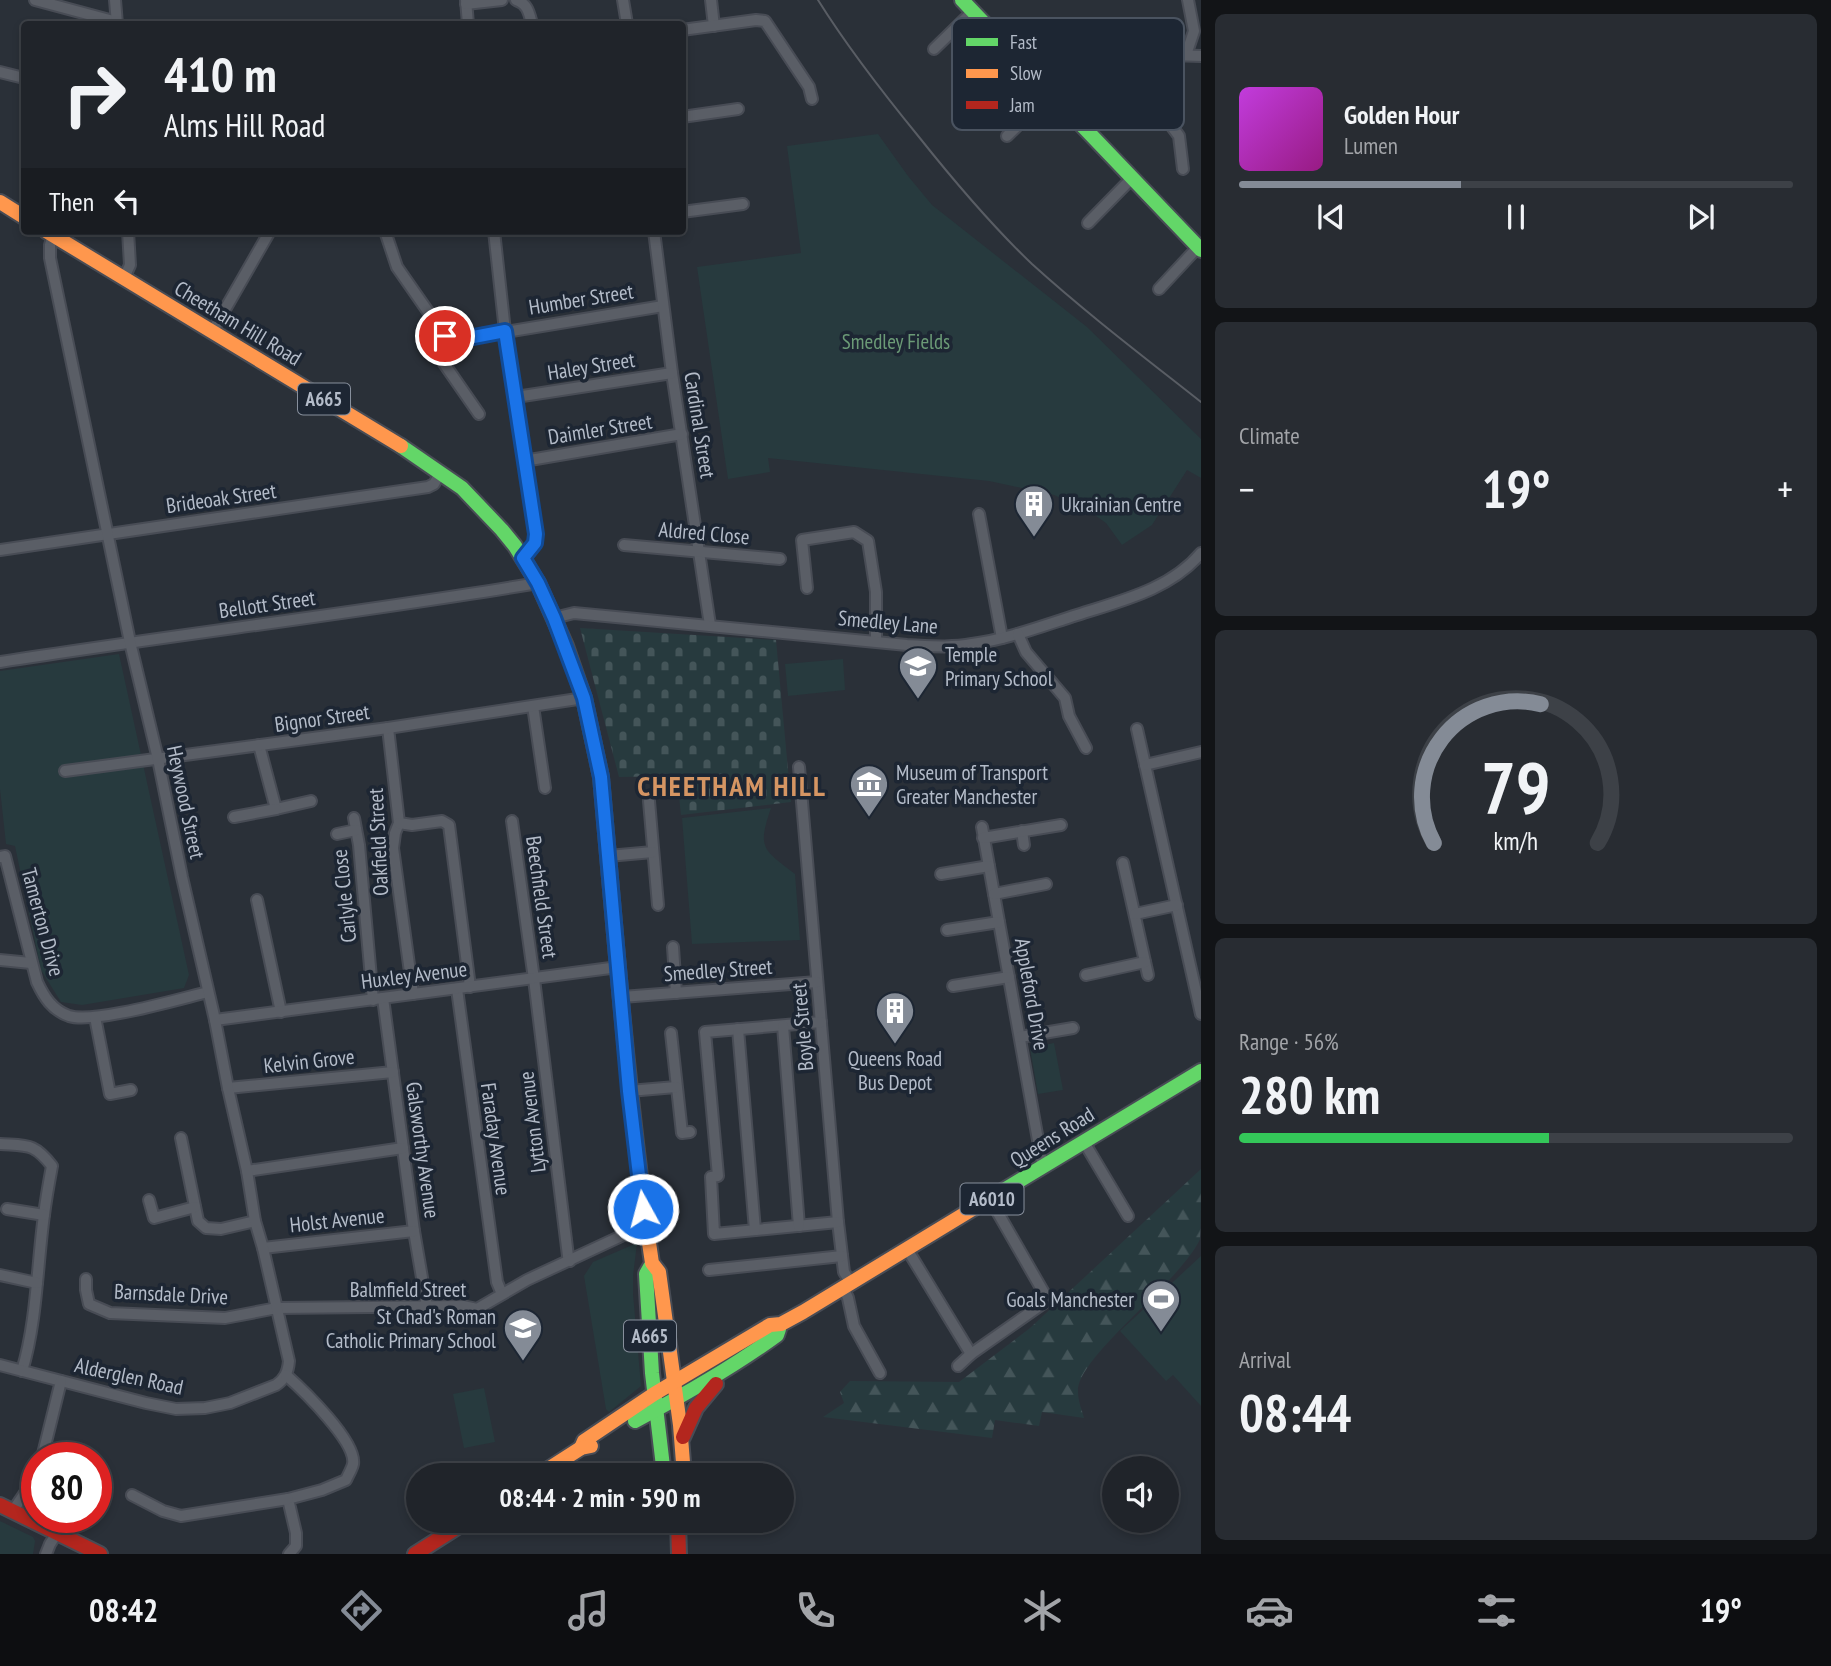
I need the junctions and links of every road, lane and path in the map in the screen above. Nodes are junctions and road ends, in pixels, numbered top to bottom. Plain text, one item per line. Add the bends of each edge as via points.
1 (35, 0) edge
2 (115, 0) edge
3 (502, 0) edge
4 (516, 0) edge
5 (623, 0) edge
6 (711, 0) edge
7 (1188, 0) edge
8 (466, 2) edge
9 (968, 4) edge
10 (957, 18) edge
11 (981, 18) edge
12 (110, 21) edge
13 (117, 21) edge
14 (468, 21) edge
15 (531, 21) edge
16 (626, 21) edge
17 (952, 25) edge
18 (713, 26) junction
19 (686, 29) edge
20 (934, 48) dead end
21 (1186, 55) joint
22 (1201, 56) edge
23 (0, 72) edge
24 (21, 77) edge
25 (812, 99) dead end
26 (738, 109) dead end
27 (686, 116) edge
28 (1013, 130) edge
29 (1086, 130) edge
30 (1174, 130) edge
31 (1007, 136) dead end
32 (1183, 169) dead end
33 (1132, 178) junction
34 (0, 202) edge
35 (743, 204) dead end
36 (686, 211) edge
37 (21, 215) edge
38 (1088, 223) dead end
39 (50, 235) edge
40 (53, 235) edge
41 (128, 235) edge
42 (268, 235) edge
43 (386, 235) edge
44 (494, 235) edge
45 (654, 235) edge
46 (1199, 248) edge
47 (124, 278) junction
48 (1158, 289) dead end
49 (663, 306) junction
50 (505, 331) junction
51 (212, 332) junction
52 (445, 336) junction
53 (672, 373) junction
54 (516, 397) junction
55 (479, 414) dead end
56 (682, 434) junction
57 (524, 461) junction
58 (441, 472) junction
59 (978, 514) dead end
60 (108, 534) junction
61 (624, 545) dead end
62 (0, 550) edge
63 (699, 551) junction
64 (1201, 554) edge
65 (523, 558) junction
66 (780, 559) dead end
67 (538, 583) junction
68 (807, 588) dead end
69 (554, 618) junction
70 (710, 625) junction
71 (1018, 634) junction
72 (1002, 638) junction
73 (130, 642) junction
74 (876, 642) junction
75 (0, 662) edge
76 (584, 698) junction
77 (533, 706) junction
78 (388, 728) junction
79 (1137, 729) dead end
80 (259, 746) junction
81 (1086, 748) dead end
82 (1201, 752) edge
83 (158, 759) junction
84 (1145, 765) junction
85 (799, 767) dead end
86 (65, 771) dead end
87 (545, 788) dead end
88 (311, 801) dead end
89 (649, 801) dead end
90 (276, 809) junction
91 (234, 817) dead end
92 (354, 818) dead end
93 (512, 821) dead end
94 (399, 822) junction
95 (1061, 825) dead end
96 (356, 830) junction
97 (1022, 831) junction
98 (337, 834) dead end
99 (1024, 845) dead end
100 (653, 852) junction
101 (607, 856) junction
102 (0, 857) edge
103 (1123, 863) dead end
104 (989, 866) junction
105 (941, 874) dead end
106 (1046, 884) dead end
107 (1027, 888) junction
108 (994, 894) junction
109 (257, 900) dead end
110 (1029, 901) dead end
111 (658, 905) dead end
112 (1177, 905) junction
113 (1135, 914) junction
114 (999, 922) junction
115 (947, 930) dead end
116 (673, 947) dead end
117 (0, 960) edge
118 (1145, 962) junction
119 (31, 963) junction
120 (618, 967) junction
121 (1086, 975) dead end
122 (1148, 975) dead end
123 (1009, 977) junction
124 (534, 979) junction
125 (817, 982) junction
126 (953, 986) dead end
127 (470, 987) junction
128 (457, 989) junction
129 (208, 992) junction
130 (676, 993) junction
131 (413, 995) junction
132 (622, 997) junction
133 (378, 999) junction
134 (281, 1012) junction
135 (1201, 1014) edge
136 (95, 1017) junction
137 (215, 1020) junction
138 (821, 1022) junction
139 (783, 1026) junction
140 (1073, 1028) dead end
141 (738, 1029) junction
142 (1020, 1037) junction
143 (674, 1039) dead end
144 (1201, 1071) edge
145 (393, 1072) junction
146 (676, 1087) junction
147 (228, 1088) junction
148 (131, 1090) dead end
149 (629, 1091) junction
150 (690, 1132) dead end
151 (181, 1138) dead end
152 (1084, 1142) junction
153 (0, 1144) edge
154 (403, 1148) junction
155 (1043, 1168) junction
156 (247, 1171) junction
157 (990, 1199) junction
158 (149, 1200) dead end
159 (195, 1207) junction
160 (7, 1209) dead end
161 (44, 1215) junction
162 (1128, 1216) dead end
163 (256, 1221) junction
164 (838, 1222) junction
165 (645, 1225) junction
166 (799, 1226) junction
167 (755, 1230) junction
168 (414, 1231) junction
169 (263, 1248) junction
170 (907, 1249) junction
171 (842, 1256) junction
172 (570, 1261) junction
173 (652, 1263) junction
174 (709, 1270) dead end
175 (0, 1275) edge
176 (86, 1279) dead end
177 (37, 1283) junction
178 (847, 1285) junction
179 (661, 1289) junction
180 (502, 1294) junction
181 (427, 1307) junction
182 (277, 1308) junction
183 (781, 1324) junction
184 (670, 1351) junction
185 (971, 1354) junction
186 (0, 1365) edge
187 (958, 1366) dead end
188 (700, 1368) junction
189 (22, 1371) junction
190 (721, 1373) junction
191 (880, 1373) dead end
192 (286, 1375) junction
193 (61, 1381) junction
194 (665, 1396) junction
195 (626, 1426) junction
196 (681, 1440) junction
197 (660, 1441) junction
198 (46, 1442) edge
199 (581, 1448) junction
200 (558, 1463) edge
201 (663, 1463) edge
202 (672, 1463) edge
203 (683, 1463) edge
204 (21, 1495) edge
205 (132, 1495) dead end
206 (288, 1499) junction
207 (6, 1508) edge
208 (57, 1533) joint
209 (448, 1533) edge
210 (678, 1533) edge
211 (47, 1554) edge
212 (100, 1554) edge
213 (289, 1554) edge
214 (415, 1554) edge
215 (679, 1554) edge

1 - 12 street
2 - 13 street
3 - 8 street
4 - 15 street via 527,8
5 - 16 street
6 - 18 street
7 - 21 street via 1194,31
8 - 14 street
9 - 10 street
9 - 11 main road
17 - 20 street
18 - 19 street
18 - 25 street via 765,21 809,87
21 - 22 street
23 - 24 street
26 - 27 street
28 - 31 street
29 - 33 main road
30 - 32 street
33 - 38 street
33 - 46 main road
34 - 37 main road
35 - 36 street
39 - 60 street, Heywood Street via 50,258
40 - 47 main road, Cheetham Hill Road / A665
41 - 47 street via 130,265
42 - 51 street
43 - 52 street via 397,267
44 - 50 street
45 - 49 street, Cardinal Street
46 - 48 street
47 - 51 main road, Cheetham Hill Road / A665
49 - 50 street, Humber Street
49 - 53 street, Cardinal Street
50 - 52 street, Humber Street via 463,339
50 - 54 street
51 - 58 main road, Cheetham Hill Road / A665
52 - 55 street via 443,362
53 - 54 street, Haley Street
53 - 56 street, Cardinal Street
54 - 57 street
56 - 57 street, Daimler Street
56 - 63 street, Cardinal Street
57 - 65 street via 536,534
58 - 60 street, Brideoak Street via 428,487
58 - 65 main road, Cheetham Hill Road / A665 via 480,506
59 - 72 street
60 - 62 street, Brideoak Street
60 - 73 street, Heywood Street
61 - 63 street, Aldred Close
63 - 66 street, Aldred Close
63 - 70 street, Cardinal Street
64 - 71 street, Smedley Lane via 1160,585
65 - 67 main road, Cheetham Hill Road / A665
67 - 69 main road, Cheetham Hill Road / A665
67 - 73 street, Bellott Street
68 - 74 street via 802,540 854,533 869,541
69 - 70 street, Smedley Lane via 574,613
69 - 76 main road, Cheetham Hill Road / A665
70 - 74 street, Smedley Lane
71 - 72 street, Smedley Lane
71 - 81 street via 1026,652 1065,698
72 - 74 street, Smedley Lane via 956,646
73 - 75 street, Bellott Street
73 - 83 street, Heywood Street
76 - 77 street, Bignor Street
76 - 101 main road, Cheetham Hill Road / A665 via 601,777
77 - 78 street, Bignor Street
77 - 87 street
78 - 80 street, Bignor Street
78 - 94 street, Oakfield Street
79 - 84 street
80 - 83 street, Bignor Street
80 - 90 street
82 - 84 street
83 - 86 street, Bignor Street
83 - 129 street, Heywood Street
84 - 112 street
85 - 125 street, Boyle Street
88 - 90 street
89 - 100 street
90 - 91 street
92 - 96 street, Carlyle Close
93 - 124 street, Beechfield Street
94 - 127 street via 449,824
94 - 131 street, Oakfield Street via 393,848
95 - 97 street
96 - 98 street, Carlyle Close
96 - 133 street, Carlyle Close
97 - 99 street
97 - 104 street, Appleford Drive via 983,832
100 - 101 street
100 - 111 street
101 - 120 main road, Cheetham Hill Road / A665
102 - 119 street, Tamerton Drive via 5,856
103 - 113 street
104 - 105 street
104 - 108 street, Appleford Drive
106 - 107 street
107 - 108 street
107 - 110 street
108 - 114 street, Appleford Drive
109 - 134 street
112 - 113 street
112 - 135 street
113 - 118 street
114 - 115 street
114 - 123 street, Appleford Drive
116 - 130 street
117 - 119 street
118 - 121 street
118 - 122 street
119 - 136 street, Tamerton Drive via 46,1000 68,1016
120 - 124 street, Huxley Avenue
120 - 132 main road, Cheetham Hill Road / A665
123 - 126 street
123 - 142 street, Appleford Drive
124 - 127 street, Huxley Avenue
124 - 172 street, Lytton Avenue
125 - 130 street, Smedley Street
125 - 138 street, Boyle Street
127 - 128 street, Huxley Avenue
128 - 131 street, Huxley Avenue
128 - 180 street, Faraday Avenue
129 - 136 street, Tamerton Drive
129 - 137 street, Heywood Street
130 - 132 street, Smedley Street
131 - 133 street, Huxley Avenue
132 - 149 main road, Cheetham Hill Road / A665
133 - 134 street, Huxley Avenue
133 - 145 street, Galsworthy Avenue
134 - 137 street, Huxley Avenue
136 - 148 street via 110,1094
137 - 147 street, Heywood Street
138 - 139 street
138 - 164 street, Boyle Street
139 - 141 street
139 - 166 street
140 - 142 street
141 - 167 street
141 - 167 street via 705,1032 718,1176 711,1177 714,1234
142 - 155 street, Appleford Drive
143 - 146 street
144 - 152 main road, Queens Road / A6010
145 - 147 street, Kelvin Grove
145 - 154 street, Galsworthy Avenue
146 - 149 street
146 - 150 street via 682,1133
147 - 156 street, Heywood Street
149 - 165 main road, Cheetham Hill Road / A665
151 - 159 street
152 - 155 main road, Queens Road / A6010
152 - 162 street
153 - 161 street via 34,1147 52,1166
154 - 156 street
154 - 168 street, Galsworthy Avenue
155 - 157 main road, Queens Road / A6010
156 - 163 street, Heywood Street
157 - 170 main road, Queens Road / A6010
157 - 185 street via 1048,1300
158 - 159 street via 155,1224
159 - 163 street via 206,1228
160 - 161 street
161 - 177 street
163 - 169 street, Heywood Street
164 - 166 street
164 - 171 street, Boyle Street
165 - 172 street, Balmfield Street
165 - 173 main road, Cheetham Hill Road / A665
166 - 167 street
168 - 169 street, Holst Avenue
168 - 181 street, Galsworthy Avenue
169 - 182 street, Heywood Street
170 - 178 main road, Queens Road / A6010
170 - 185 street
171 - 174 street
171 - 178 street, Boyle Street
172 - 180 street, Balmfield Street
173 - 179 main road, Cheetham Hill Road / A665 via 659,1272
173 - 194 main road, Cheetham Hill Road / A665 via 646,1274
175 - 177 street
176 - 182 street, Barnsdale Drive via 89,1304 110,1312 225,1318
177 - 189 street
178 - 183 main road, Queens Road / A6010
178 - 191 street, Boyle Street via 854,1326
179 - 184 main road, Cheetham Hill Road / A665
179 - 194 main road via 656,1297
180 - 181 street, Balmfield Street via 477,1309
181 - 182 street, Balmfield Street
182 - 192 street, Heywood Street via 289,1355
183 - 188 main road, Queens Road / A6010 via 770,1325
183 - 190 main road, Queens Road / A6010 via 777,1335
184 - 188 main road via 677,1359
184 - 194 main road, Cheetham Hill Road / A665
185 - 187 street
186 - 189 street, Alderglen Road
188 - 194 main road, Queens Road / A6010
189 - 193 street, Alderglen Road
190 - 194 main road, Queens Road / A6010
190 - 196 main road via 691,1415
192 - 193 street, Alderglen Road via 276,1385 230,1403 192,1409 146,1403
192 - 206 street via 350,1447 353,1463 346,1480
193 - 198 street
194 - 195 main road, Queens Road / A6010
194 - 196 main road, Cheetham Hill Road / A665
194 - 197 main road, Cheetham Hill Road / A665
194 - 199 main road, Queens Road / A6010 via 584,1441
194 - 202 main road
195 - 197 main road
195 - 199 main road, Queens Road / A6010 via 589,1448
196 - 203 main road, Cheetham Hill Road / A665
197 - 201 main road, Cheetham Hill Road / A665
199 - 200 main road, Queens Road / A6010
204 - 207 street
205 - 206 street via 181,1516
206 - 213 street via 296,1533 296,1546
208 - 211 street
208 - 212 main road
209 - 214 main road
210 - 215 main road

